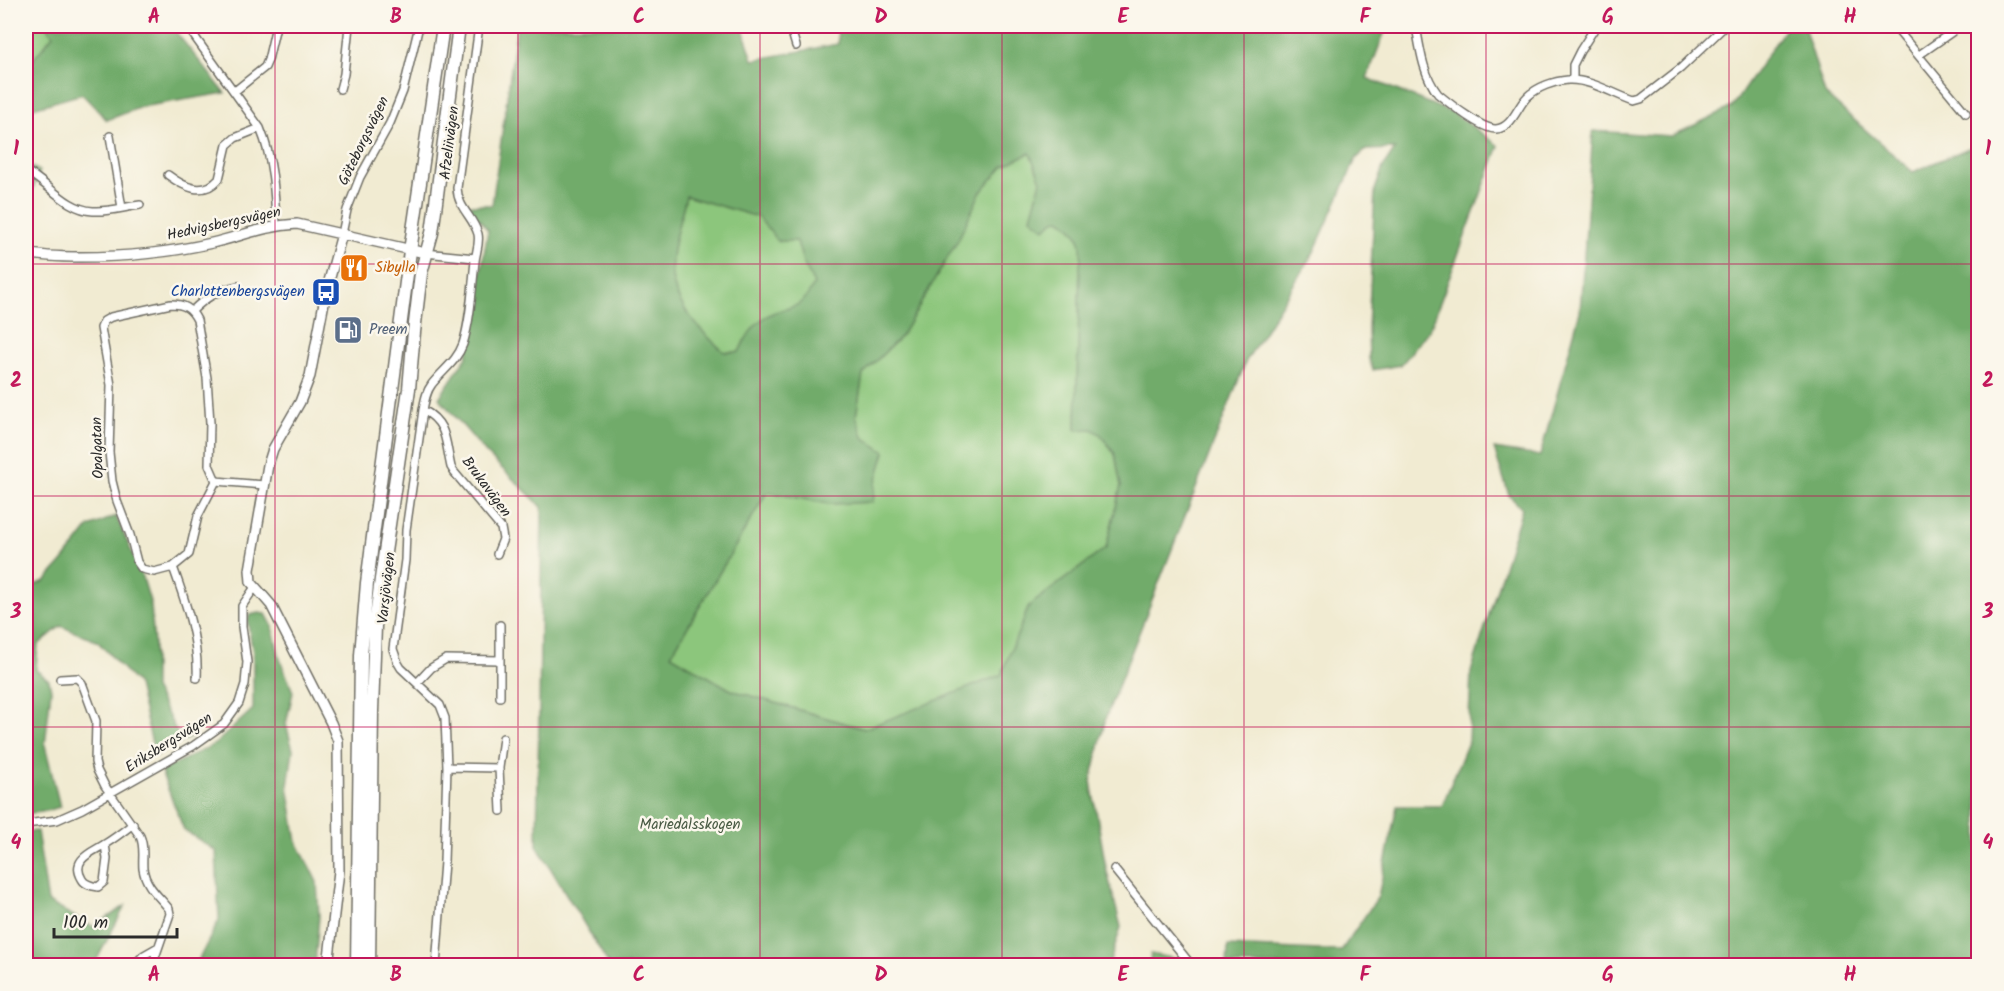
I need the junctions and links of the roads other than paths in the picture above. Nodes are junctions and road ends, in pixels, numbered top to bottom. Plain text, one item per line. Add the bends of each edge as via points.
1 (187, 26) edge
2 (276, 26) edge
3 (349, 26) edge
4 (419, 26) edge
5 (443, 26) edge
6 (459, 26) edge
7 (479, 26) edge
8 (790, 26) edge
9 (1416, 26) edge
10 (1596, 26) edge
11 (1725, 26) edge
12 (1894, 26) edge
13 (1955, 26) edge
14 (796, 46) dead end
15 (1919, 55) junction
16 (1573, 80) junction
17 (340, 88) dead end
18 (235, 91) junction
19 (1966, 113) dead end
20 (260, 128) junction
21 (110, 136) dead end
22 (26, 171) edge
23 (168, 174) dead end
24 (140, 205) dead end
25 (122, 208) junction
26 (276, 225) junction
27 (342, 234) junction
28 (410, 251) junction
29 (26, 253) edge
30 (425, 253) junction
31 (475, 258) junction
32 (238, 286) dead end
33 (192, 311) junction
34 (423, 410) junction
35 (216, 481) junction
36 (264, 485) junction
37 (497, 555) dead end
38 (173, 567) junction
39 (255, 587) junction
40 (500, 625) dead end
41 (499, 660) junction
42 (197, 678) dead end
43 (60, 679) dead end
44 (417, 683) junction
45 (501, 697) dead end
46 (502, 738) dead end
47 (447, 767) junction
48 (499, 768) junction
49 (111, 794) junction
50 (501, 811) dead end
51 (26, 824) edge
52 (133, 824) junction
53 (105, 844) junction
54 (1114, 870) dead end
55 (158, 947) junction
56 (133, 966) edge
57 (153, 966) edge
58 (328, 966) edge
59 (357, 966) edge
60 (369, 966) edge
61 (436, 966) edge
62 (1192, 966) edge

1 - 18 street
2 - 18 street via 265,67
3 - 17 street
4 - 27 street, Göteborgsvägen via 403,91 360,177
5 - 28 highway
6 - 30 highway via 432,233
7 - 31 street, Afzeliivägen via 457,188 461,207 477,233
8 - 14 street
9 - 16 street via 1420,56 1434,88 1490,128 1498,129 1509,123 1534,91
10 - 16 street via 1573,65
11 - 16 street via 1641,99 1634,101
12 - 15 street
13 - 15 street
15 - 19 street
18 - 20 street
20 - 23 street via 231,141 225,150 219,179 207,189 183,186
20 - 26 street via 273,175
21 - 25 street
22 - 25 street via 84,210
24 - 25 street
26 - 27 street, Hedvigsbergsvägen via 297,224
26 - 29 street, Hedvigsbergsvägen via 216,242 125,257
27 - 28 street, Hedvigsbergsvägen
27 - 36 street via 310,376 273,449
28 - 30 street, Hedvigsbergsvägen
28 - 59 highway via 361,655
30 - 31 street
30 - 60 highway via 410,389 375,626
31 - 34 street, Varsjövägen via 464,341 452,363 426,393
32 - 33 street via 214,293
33 - 35 street via 207,378 209,465
33 - 38 street, Opalgatan via 171,304 111,317 101,328 111,385 109,452 117,501 142,569 154,572
34 - 37 street, Brukavägen via 442,426 454,472 501,528
34 - 44 street, Varsjövägen via 393,649 398,663
35 - 36 street
35 - 38 street via 198,516 189,554
36 - 39 street via 250,570
38 - 42 street via 189,611
39 - 49 street, Eriksbergsvägen via 242,606 245,684 230,717 210,736
39 - 58 street via 271,605 338,741 339,871
40 - 41 street
41 - 44 street via 446,659
41 - 45 street
43 - 49 street via 77,678 82,683 96,721 97,770
44 - 47 street, Varsjövägen via 443,711
46 - 48 street
47 - 48 street
47 - 61 street, Varsjövägen
48 - 50 street
49 - 51 street, Eriksbergsvägen via 67,816
49 - 52 street
52 - 53 street
52 - 55 street via 143,843 145,877 169,909
53 - 53 street via 80,861 82,880 91,886 99,887 104,882
54 - 62 street
55 - 56 street
55 - 57 street

